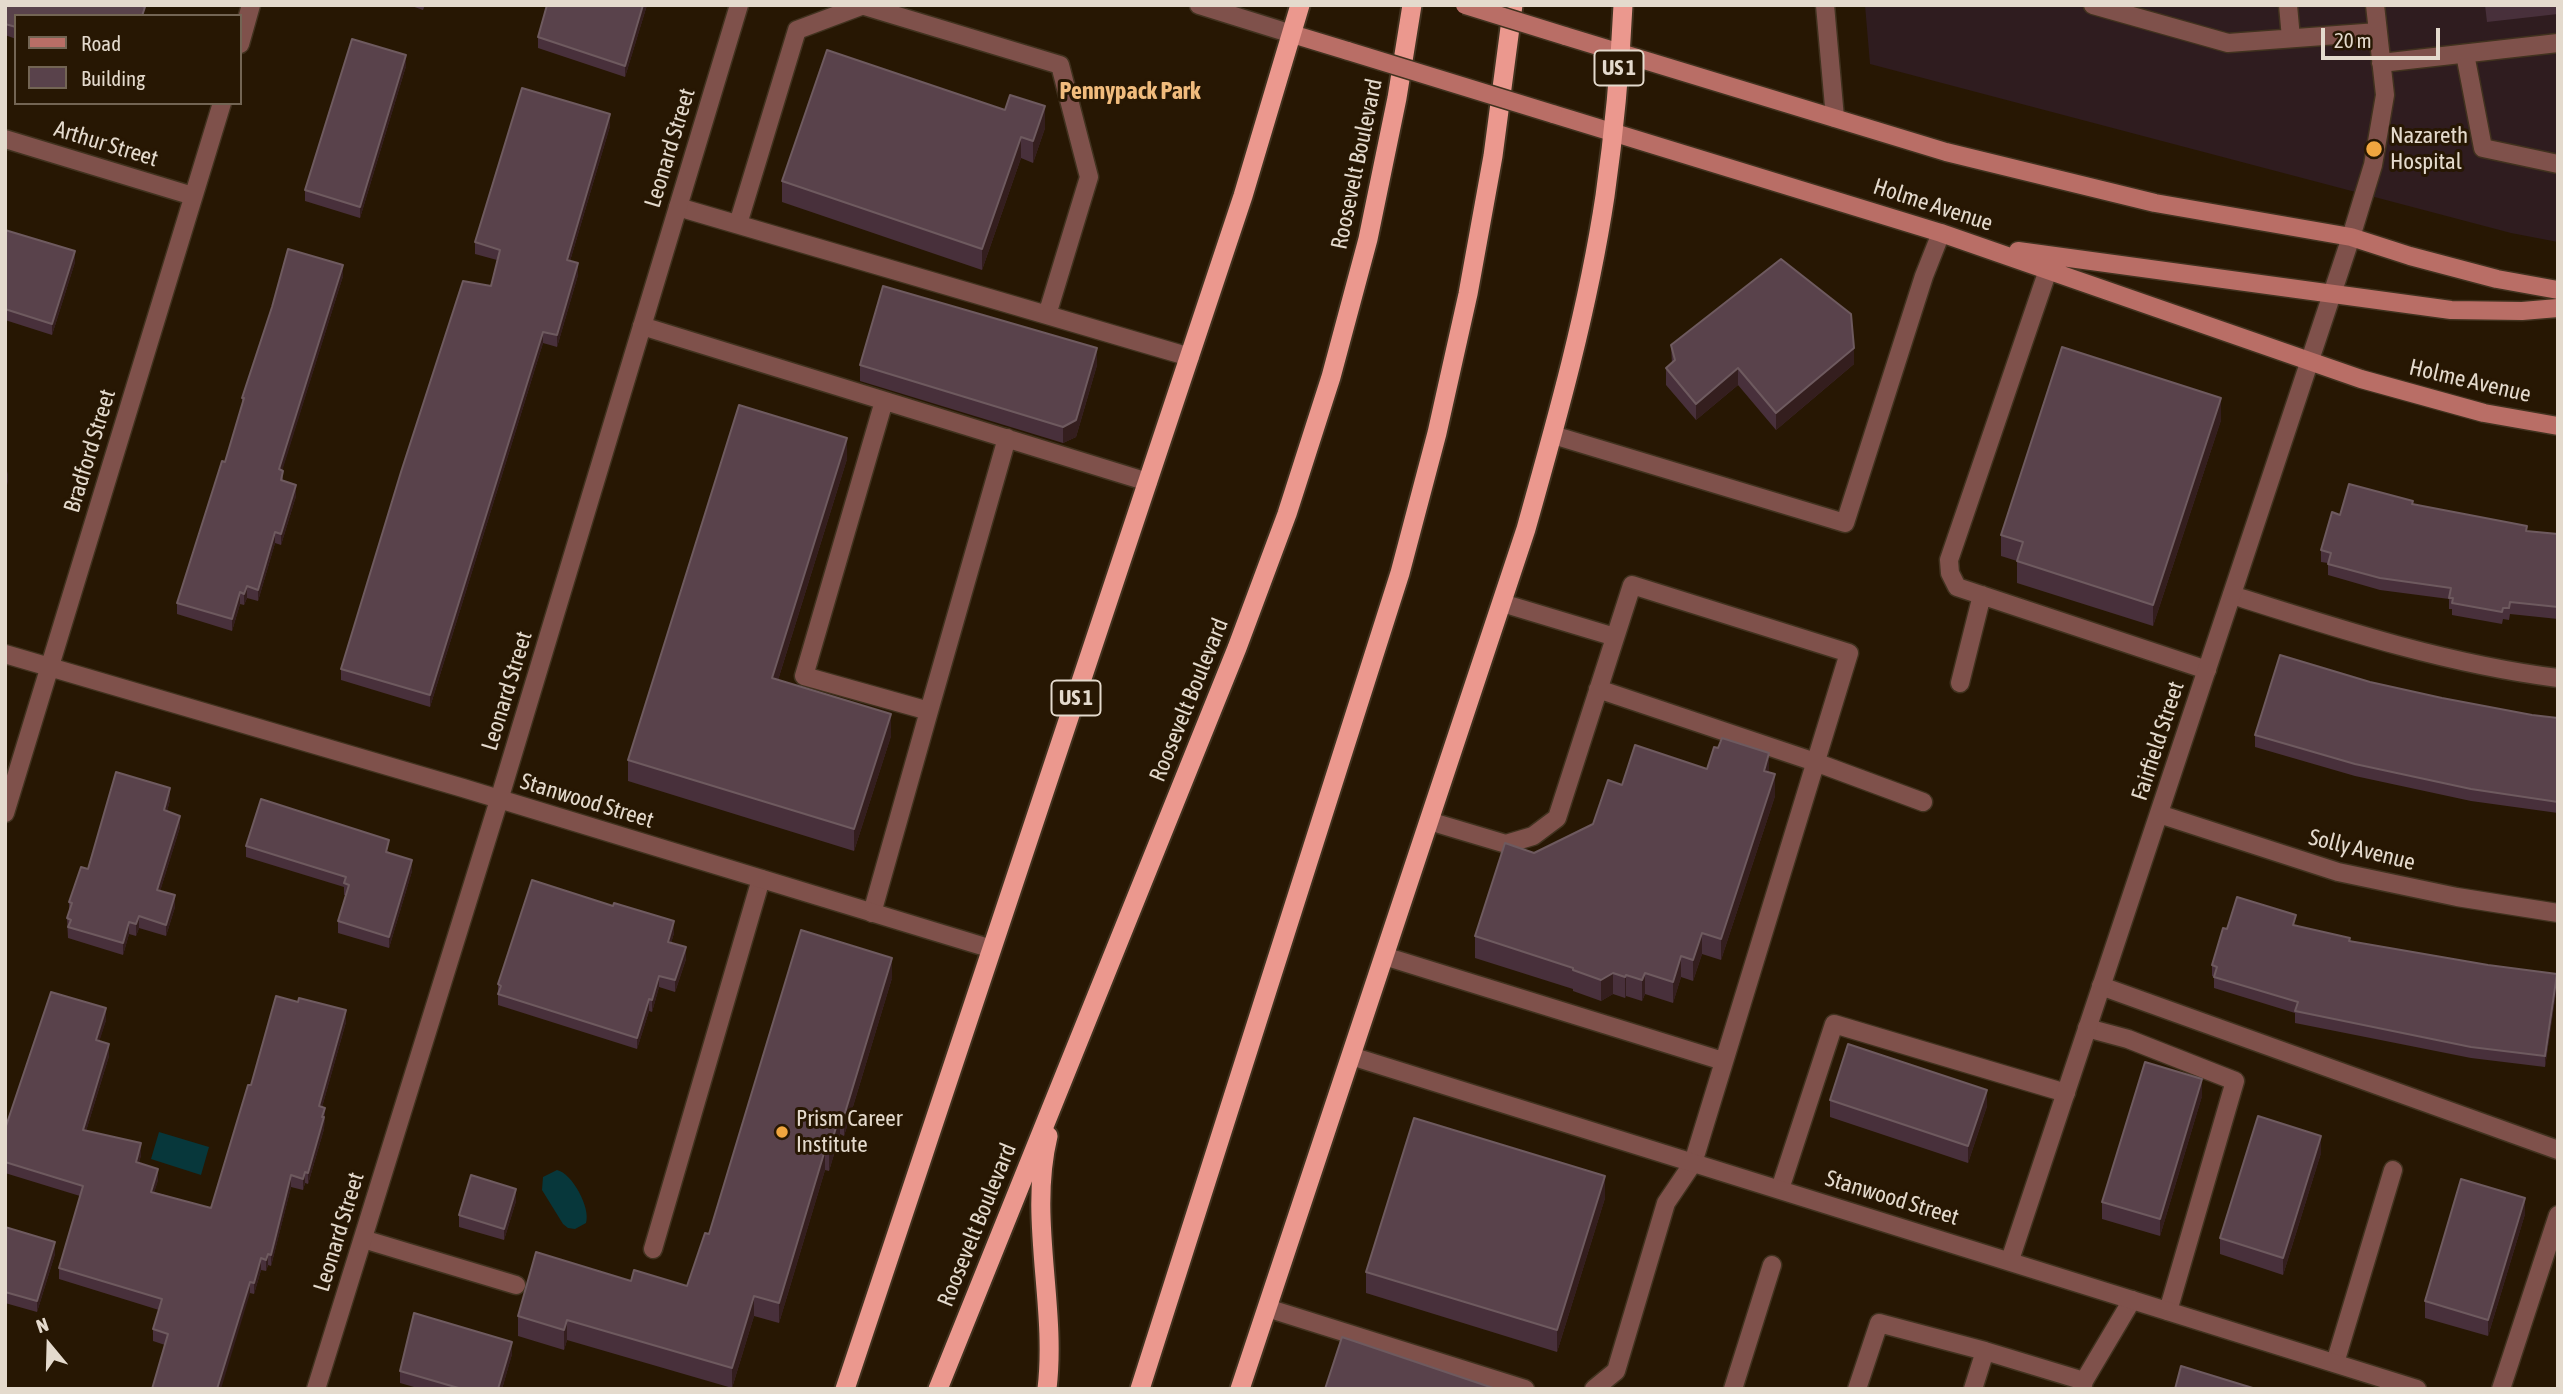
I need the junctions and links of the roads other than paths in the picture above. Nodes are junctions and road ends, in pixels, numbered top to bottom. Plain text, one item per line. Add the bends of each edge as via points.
1 (251, 5) edge
2 (739, 5) edge
3 (1199, 5) edge
4 (1300, 5) edge
5 (1412, 5) edge
6 (1465, 5) edge
7 (1513, 5) edge
8 (1623, 5) edge
9 (1825, 5) edge
10 (2093, 5) edge
11 (2288, 5) edge
12 (2375, 5) edge
13 (861, 6) edge
14 (2378, 32) junction
15 (1292, 34) junction
16 (242, 37) edge
17 (2291, 38) junction
18 (2558, 43) edge
19 (1621, 53) junction
20 (2465, 54) junction
21 (2381, 63) junction
22 (221, 105) edge
23 (1835, 118) junction
24 (1613, 132) junction
25 (5, 139) edge
26 (2558, 164) edge
27 (193, 196) junction
28 (678, 207) junction
29 (738, 224) junction
30 (1941, 233) junction
31 (2351, 237) junction
32 (1980, 246) junction
33 (2048, 270) junction
34 (2558, 290) edge
35 (2333, 294) junction
36 (2558, 308) edge
37 (1047, 315) junction
38 (642, 326) junction
39 (1190, 357) junction
40 (2310, 362) junction
41 (884, 401) junction
42 (2558, 426) edge
43 (1553, 435) junction
44 (1007, 439) junction
45 (1148, 482) junction
46 (1982, 595) junction
47 (2232, 595) junction
48 (1502, 603) junction
49 (1615, 637) junction
50 (5, 653) edge
51 (50, 667) junction
52 (2207, 670) junction
53 (2558, 678) edge
54 (1960, 683) dead end
55 (1598, 689) junction
56 (929, 711) junction
57 (1815, 762) junction
58 (499, 800) junction
59 (1923, 802) dead end
60 (5, 813) edge
61 (2159, 814) junction
62 (1429, 821) junction
63 (761, 879) junction
64 (872, 913) junction
65 (2558, 913) edge
66 (992, 949) junction
67 (1384, 956) junction
68 (2101, 986) junction
69 (2087, 1028) junction
70 (1351, 1056) junction
71 (1723, 1061) junction
72 (1059, 1087) junction
73 (2066, 1093) junction
74 (2558, 1150) edge
75 (1693, 1163) junction
76 (2393, 1170) dead end
77 (1780, 1189) junction
78 (2558, 1215) edge
79 (363, 1240) junction
80 (653, 1249) dead end
81 (2010, 1260) junction
82 (1772, 1265) dead end
83 (516, 1285) dead end
84 (2132, 1300) junction
85 (1267, 1308) junction
86 (2168, 1311) junction
87 (1985, 1351) junction
88 (2335, 1363) junction
89 (2083, 1385) edge
90 (316, 1389) edge
91 (845, 1389) edge
92 (938, 1389) edge
93 (1047, 1389) edge
94 (1140, 1389) edge
95 (1240, 1389) edge
96 (1525, 1389) edge
97 (1594, 1389) edge
98 (1734, 1389) edge
99 (1857, 1389) edge
100 (1973, 1389) edge
101 (2417, 1389) edge
102 (2501, 1389) edge

1 - 16 street
2 - 28 street, Leonard Street
3 - 15 street
4 - 15 highway, US 1
5 - 72 highway, Roosevelt Boulevard via 1368,239 1287,514
6 - 19 main road, bridge
7 - 94 highway via 1468,295 1403,560
8 - 19 highway, US 1
9 - 23 street
10 - 17 street via 2228,43
11 - 17 street
12 - 14 street, Fairfield Street
13 - 29 street via 797,30
13 - 37 street via 1060,65 1089,177
14 - 17 street
14 - 21 street, Fairfield Street
15 - 24 main road, Holme Avenue, bridge
15 - 39 highway, US 1
18 - 20 street
19 - 23 main road
19 - 24 highway, US 1
20 - 21 street
20 - 26 street via 2483,148
21 - 31 street, Fairfield Street via 2385,95 2372,165
22 - 27 street, Bradford Street
23 - 31 main road via 2068,183
24 - 30 main road, Holme Avenue
24 - 43 highway, US 1 via 1578,335
25 - 27 street, Arthur Street
27 - 51 street, Bradford Street
28 - 29 street
28 - 38 street, Leonard Street
29 - 37 street
30 - 32 main road, Holme Avenue
30 - 43 street via 1845,523
31 - 34 main road via 2497,279
31 - 35 street, Fairfield Street
32 - 33 main road, Holme Avenue
32 - 35 main road
33 - 40 main road, Holme Avenue
33 - 46 street via 1949,560 1957,587
35 - 36 main road via 2451,310
35 - 40 street, Fairfield Street
37 - 39 street
38 - 41 street
38 - 58 street, Leonard Street
39 - 45 highway, US 1
40 - 42 main road, Holme Avenue via 2484,413
40 - 47 street, Fairfield Street
41 - 44 street
41 - 56 street via 804,676
43 - 48 highway, US 1
44 - 45 street
44 - 56 street
45 - 66 highway, US 1
46 - 52 street
46 - 54 street
47 - 52 street, Fairfield Street
47 - 53 street via 2391,646
48 - 49 street
48 - 62 highway, US 1
49 - 55 street
49 - 57 street via 1632,585 1849,653
50 - 51 street, Stanwood Street
51 - 58 street, Stanwood Street
51 - 60 street, Bradford Street
52 - 61 street, Fairfield Street
55 - 57 street
55 - 62 street via 1557,818 1533,836 1506,844
56 - 64 street
57 - 59 street
57 - 71 street
58 - 63 street, Stanwood Street
58 - 79 street, Leonard Street
61 - 65 street, Solly Avenue via 2338,872
61 - 68 street, Fairfield Street
62 - 67 highway, US 1
63 - 64 street, Stanwood Street
63 - 80 street
64 - 66 street, Stanwood Street
66 - 91 highway, US 1
67 - 70 highway, US 1
67 - 71 street
68 - 69 street, Fairfield Street
68 - 74 street
69 - 73 street, Fairfield Street
69 - 86 street via 2235,1081
70 - 75 street, Stanwood Street
70 - 85 highway, US 1
71 - 75 street
72 - 92 highway, Roosevelt Boulevard
72 - 93 highway via 1042,1182
73 - 77 street via 1834,1024
73 - 81 street, Fairfield Street
75 - 77 street, Stanwood Street
75 - 97 street via 1666,1203 1616,1371
76 - 88 street
77 - 81 street, Stanwood Street
78 - 102 street
79 - 83 street
79 - 90 street, Leonard Street
81 - 84 street, Stanwood Street
82 - 98 street
84 - 86 street, Stanwood Street
84 - 89 street
85 - 95 highway, US 1
85 - 96 street
86 - 88 street, Stanwood Street
87 - 89 street
87 - 99 street via 1879,1323
87 - 100 street
88 - 101 street, Stanwood Street

